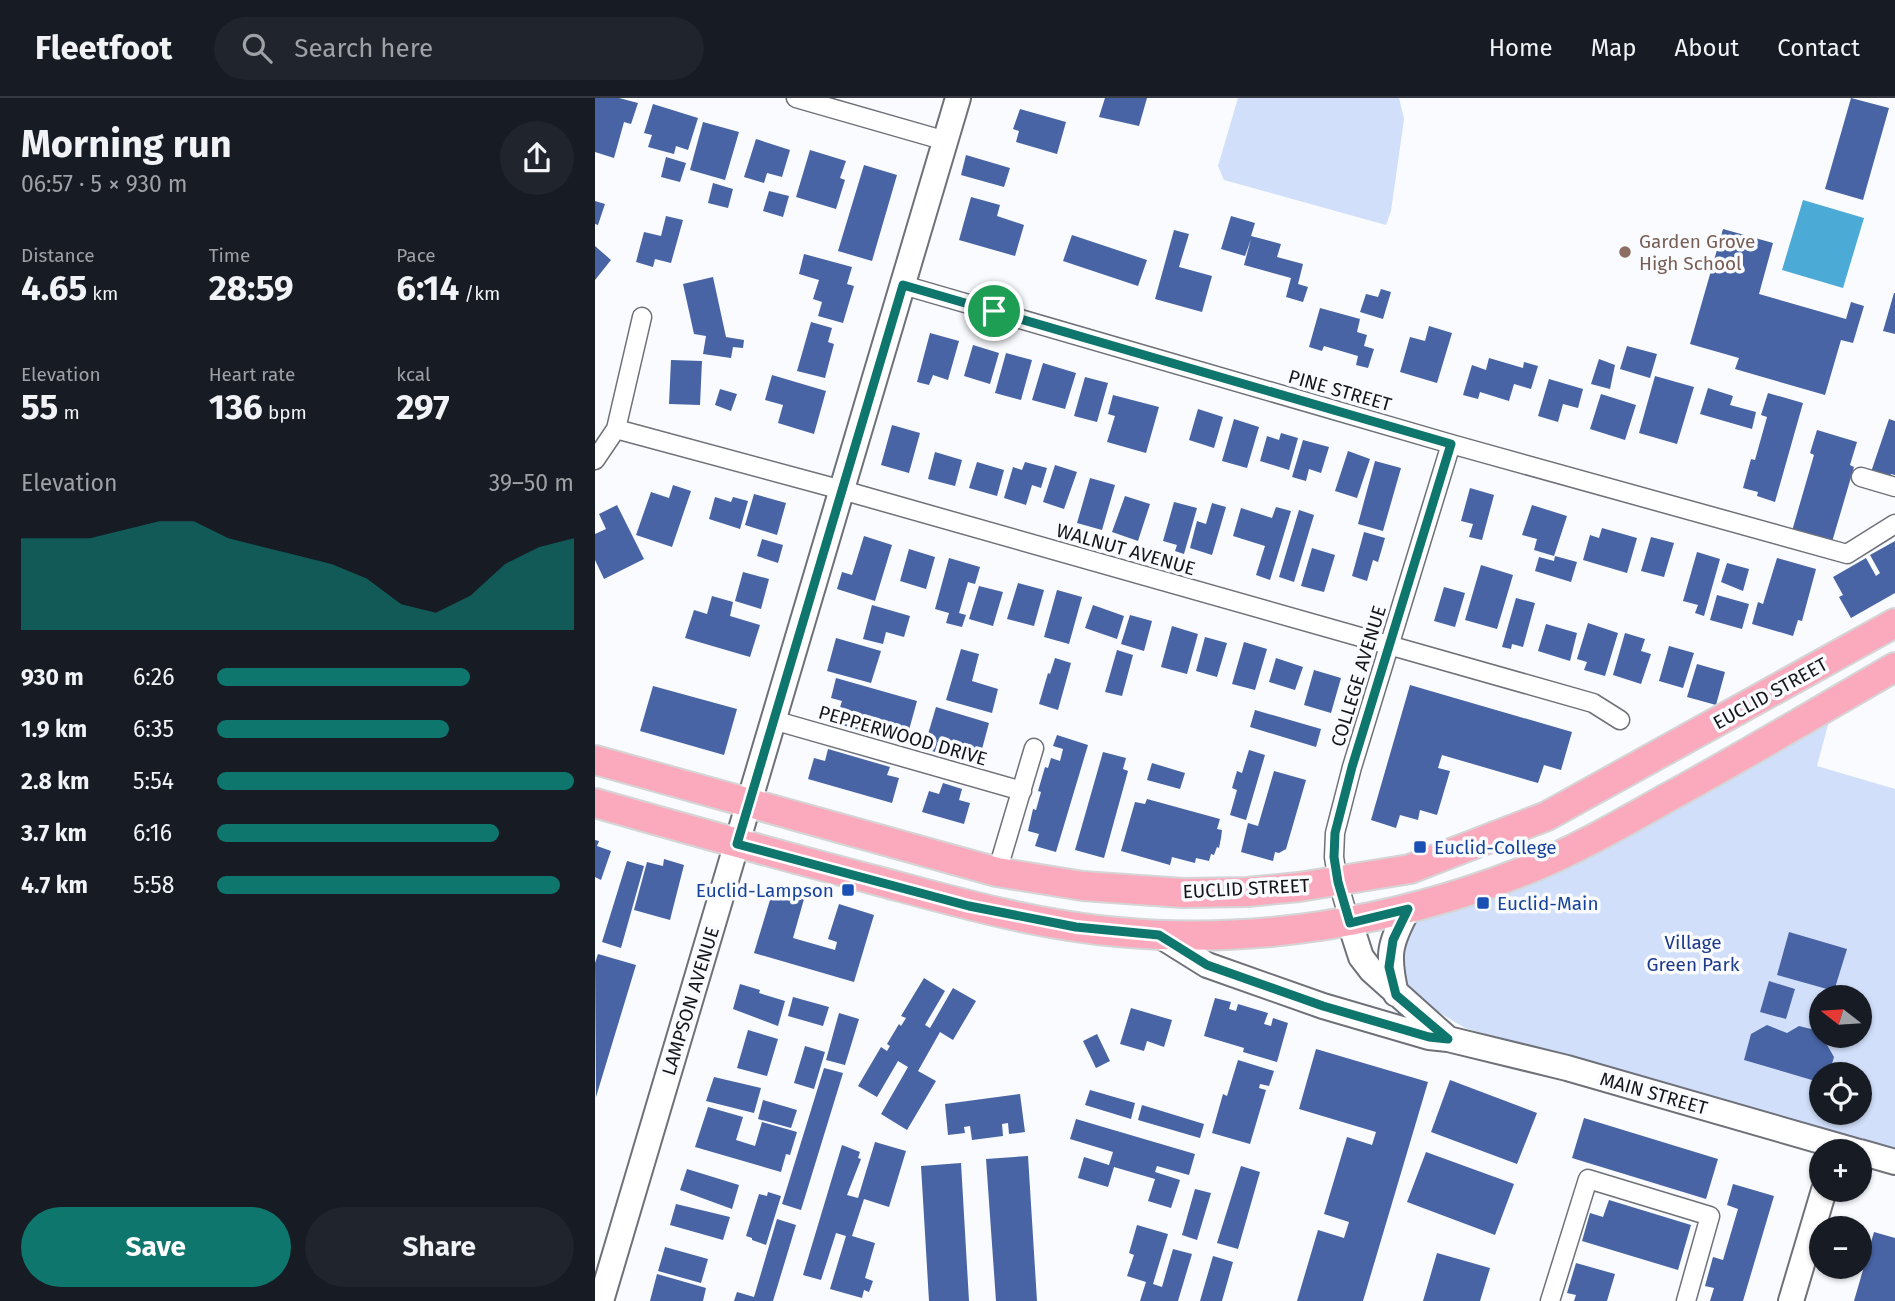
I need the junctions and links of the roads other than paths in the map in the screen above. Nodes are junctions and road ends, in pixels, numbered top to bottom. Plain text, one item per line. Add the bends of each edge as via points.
1 (796, 98) edge
2 (958, 98) edge
3 (946, 141) junction
4 (903, 285) junction
5 (642, 317) dead end
6 (616, 429) junction
7 (1451, 444) junction
8 (595, 460) edge
9 (1861, 477) dead end
10 (1895, 486) edge
11 (842, 490) junction
12 (1895, 524) edge
13 (1895, 623) edge
14 (1389, 646) junction
15 (1895, 667) edge
16 (773, 720) junction
17 (1620, 720) dead end
18 (1034, 748) dead end
19 (595, 760) edge
20 (1022, 791) junction
21 (595, 803) edge
22 (749, 804) junction
23 (737, 844) junction
24 (997, 872) junction
25 (1338, 882) junction
26 (1408, 909) junction
27 (1350, 923) junction
28 (1159, 935) junction
29 (1396, 995) junction
30 (1448, 1039) junction
31 (1810, 1139) edge
32 (1872, 1156) edge
33 (1895, 1162) edge
34 (1820, 1202) edge
35 (601, 1301) edge
36 (1550, 1301) edge
37 (1686, 1301) edge
38 (1791, 1301) edge

1 - 3 street
2 - 3 street, LAMPSON AVENUE
3 - 4 street, LAMPSON AVENUE
4 - 7 street, PINE STREET
4 - 11 street, LAMPSON AVENUE
5 - 6 street
6 - 8 street
6 - 11 street, WALNUT AVENUE
7 - 12 street, PINE STREET via 1847,554
7 - 14 street, COLLEGE AVENUE
9 - 10 street
11 - 14 street, WALNUT AVENUE
11 - 16 street, LAMPSON AVENUE
13 - 25 main road, EUCLID STREET via 1547,816 1409,869
14 - 17 street, WALNUT AVENUE via 1593,703
14 - 25 street, COLLEGE AVENUE via 1335,833
15 - 26 main road, EUCLID STREET via 1579,847 1519,873
16 - 20 street, PEPPERWOOD DRIVE
16 - 22 street, LAMPSON AVENUE
18 - 20 street
19 - 22 main road, EUCLID STREET
20 - 24 street
21 - 23 main road, EUCLID STREET
22 - 23 street, LAMPSON AVENUE
22 - 24 main road, EUCLID STREET
23 - 28 main road, EUCLID STREET via 969,906 1076,927
23 - 35 street, LAMPSON AVENUE
24 - 25 main road, EUCLID STREET via 1083,886 1184,893
25 - 27 street, COLLEGE AVENUE
26 - 27 main road, EUCLID STREET
26 - 29 street via 1393,940 1389,967
27 - 28 main road, EUCLID STREET
27 - 29 street, MAIN STREET via 1361,957
28 - 30 street, MAIN STREET via 1207,965 1323,1006
29 - 30 street, MAIN STREET
30 - 31 street, MAIN STREET via 1567,1068
32 - 33 street, MAIN STREET
34 - 38 street
36 - 37 street via 1588,1179 1710,1216

